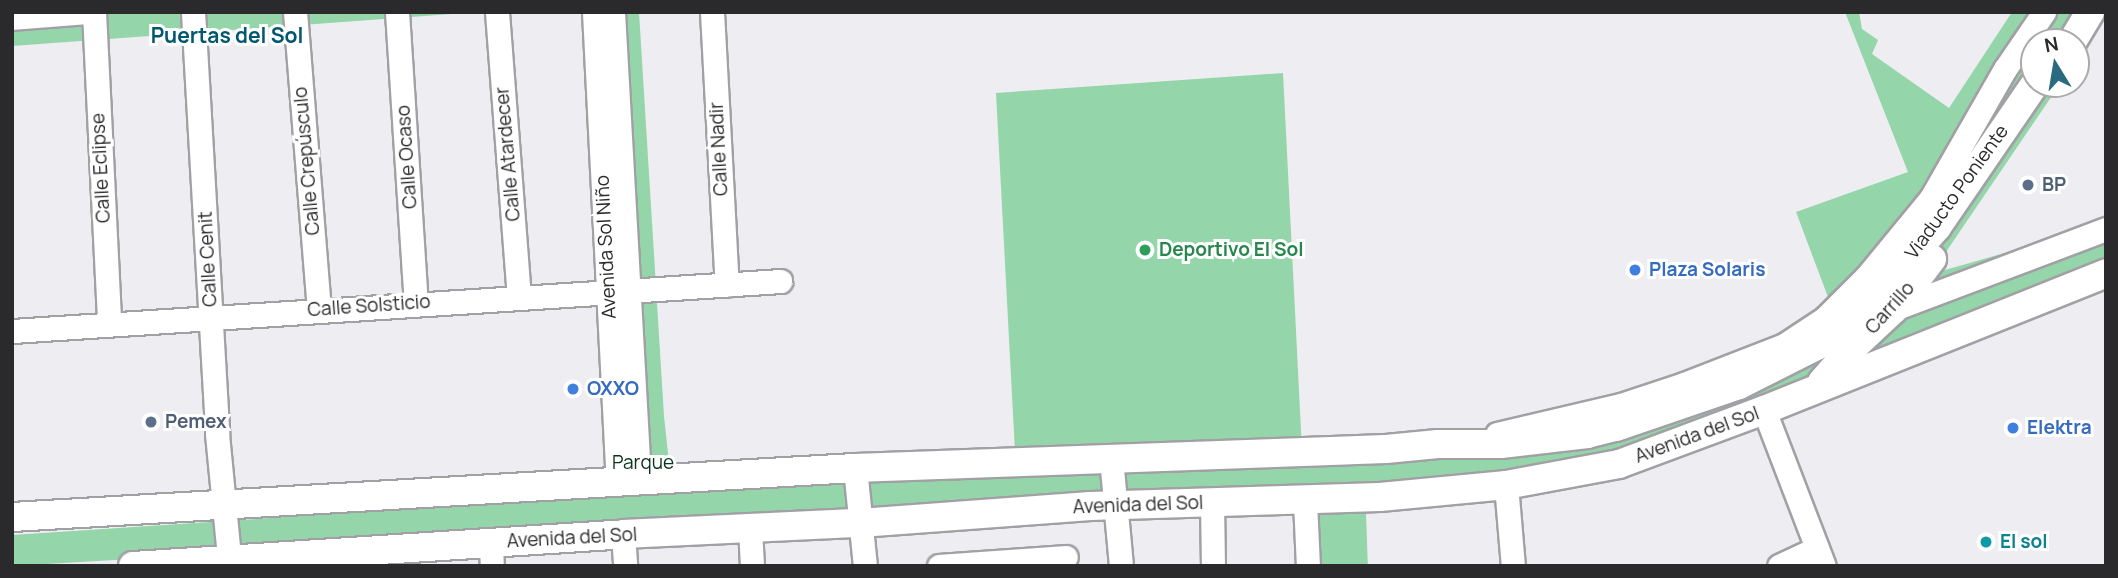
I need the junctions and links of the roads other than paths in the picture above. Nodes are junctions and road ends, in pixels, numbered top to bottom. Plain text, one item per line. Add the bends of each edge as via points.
1 (91, 12) edge
2 (193, 12) edge
3 (295, 12) edge
4 (397, 12) edge
5 (497, 12) edge
6 (594, 12) edge
7 (613, 12) edge
8 (712, 12) edge
9 (2044, 12) edge
10 (2076, 12) edge
11 (2090, 12) edge
12 (12, 18) edge
13 (2067, 28) edge
14 (2080, 28) edge
15 (2025, 98) edge
16 (2038, 98) edge
17 (2106, 229) edge
18 (2106, 273) edge
19 (780, 281) dead end
20 (727, 285) junction
21 (619, 291) junction
22 (519, 297) junction
23 (416, 303) junction
24 (318, 309) junction
25 (1894, 309) junction
26 (212, 317) junction
27 (109, 323) junction
28 (12, 331) edge
29 (1819, 386) junction
30 (1764, 410) junction
31 (1616, 427) joint
32 (1438, 444) junction
33 (1111, 458) junction
34 (855, 468) junction
35 (629, 481) junction
36 (1506, 485) junction
37 (1305, 501) junction
38 (1212, 503) junction
39 (223, 505) junction
40 (1116, 505) junction
41 (12, 517) edge
42 (860, 523) junction
43 (750, 528) junction
44 (623, 534) junction
45 (491, 554) edge
46 (1066, 557) dead end
47 (1821, 557) edge
48 (365, 558) edge
49 (230, 562) edge
50 (133, 566) edge
51 (625, 566) edge
52 (752, 566) edge
53 (865, 566) edge
54 (939, 566) edge
55 (1121, 566) edge
56 (1213, 566) edge
57 (1308, 566) edge
58 (1513, 566) edge
59 (1779, 566) edge

1 - 12 street
1 - 27 street, Calle Eclipse
2 - 26 street, Calle Cenit
3 - 24 street, Calle Crepúsculo
4 - 23 street, Calle Ocaso
5 - 22 street, Calle Atardecer
6 - 21 street, Avenida Sol Niño
7 - 21 street, Avenida Sol Niño
8 - 20 street, Calle Nadir
9 - 32 street, Avenida del Sol via 1931,198 1866,277 1825,318 1784,345 1634,401
10 - 13 main road
11 - 14 main road
15 - 31 main road, Viaducto Poniente via 1937,227 1869,305 1828,340 1739,385
16 - 25 main road, Carrillo via 1982,191
17 - 25 street
18 - 29 main road, Avenida del Sol
19 - 20 street, Calle Solsticio
20 - 21 street, Calle Solsticio
21 - 22 street, Calle Solsticio
21 - 35 street, Avenida Sol Niño
22 - 23 street, Calle Solsticio
23 - 24 street, Calle Solsticio
24 - 26 street, Calle Solsticio
25 - 29 main road, Carrillo
26 - 27 street, Calle Solsticio
26 - 39 street, Calle Cenit
27 - 28 street, Calle Solsticio
29 - 30 main road, Avenida del Sol
30 - 36 main road, Avenida del Sol via 1619,464
30 - 47 street
31 - 32 main road, Avenida del Sol via 1501,444
32 - 33 main road, Avenida del Sol
33 - 34 main road, Avenida del Sol
33 - 40 street
34 - 35 main road, Avenida del Sol
34 - 42 street
35 - 39 main road, Avenida del Sol
36 - 37 main road, Avenida del Sol
36 - 58 street
37 - 38 main road, Avenida del Sol
37 - 57 street
38 - 40 main road, Avenida del Sol
38 - 56 street
39 - 41 main road, Avenida del Sol
39 - 49 street, Calle Cenit
40 - 42 main road, Avenida del Sol
40 - 55 street
42 - 43 main road, Avenida del Sol
42 - 53 street
43 - 44 main road, Avenida del Sol
43 - 52 street
44 - 45 main road, Avenida del Sol
44 - 51 street
45 - 48 main road, Avenida del Sol
46 - 54 street
47 - 59 street
48 - 49 main road, Avenida del Sol
49 - 50 main road, Avenida del Sol

